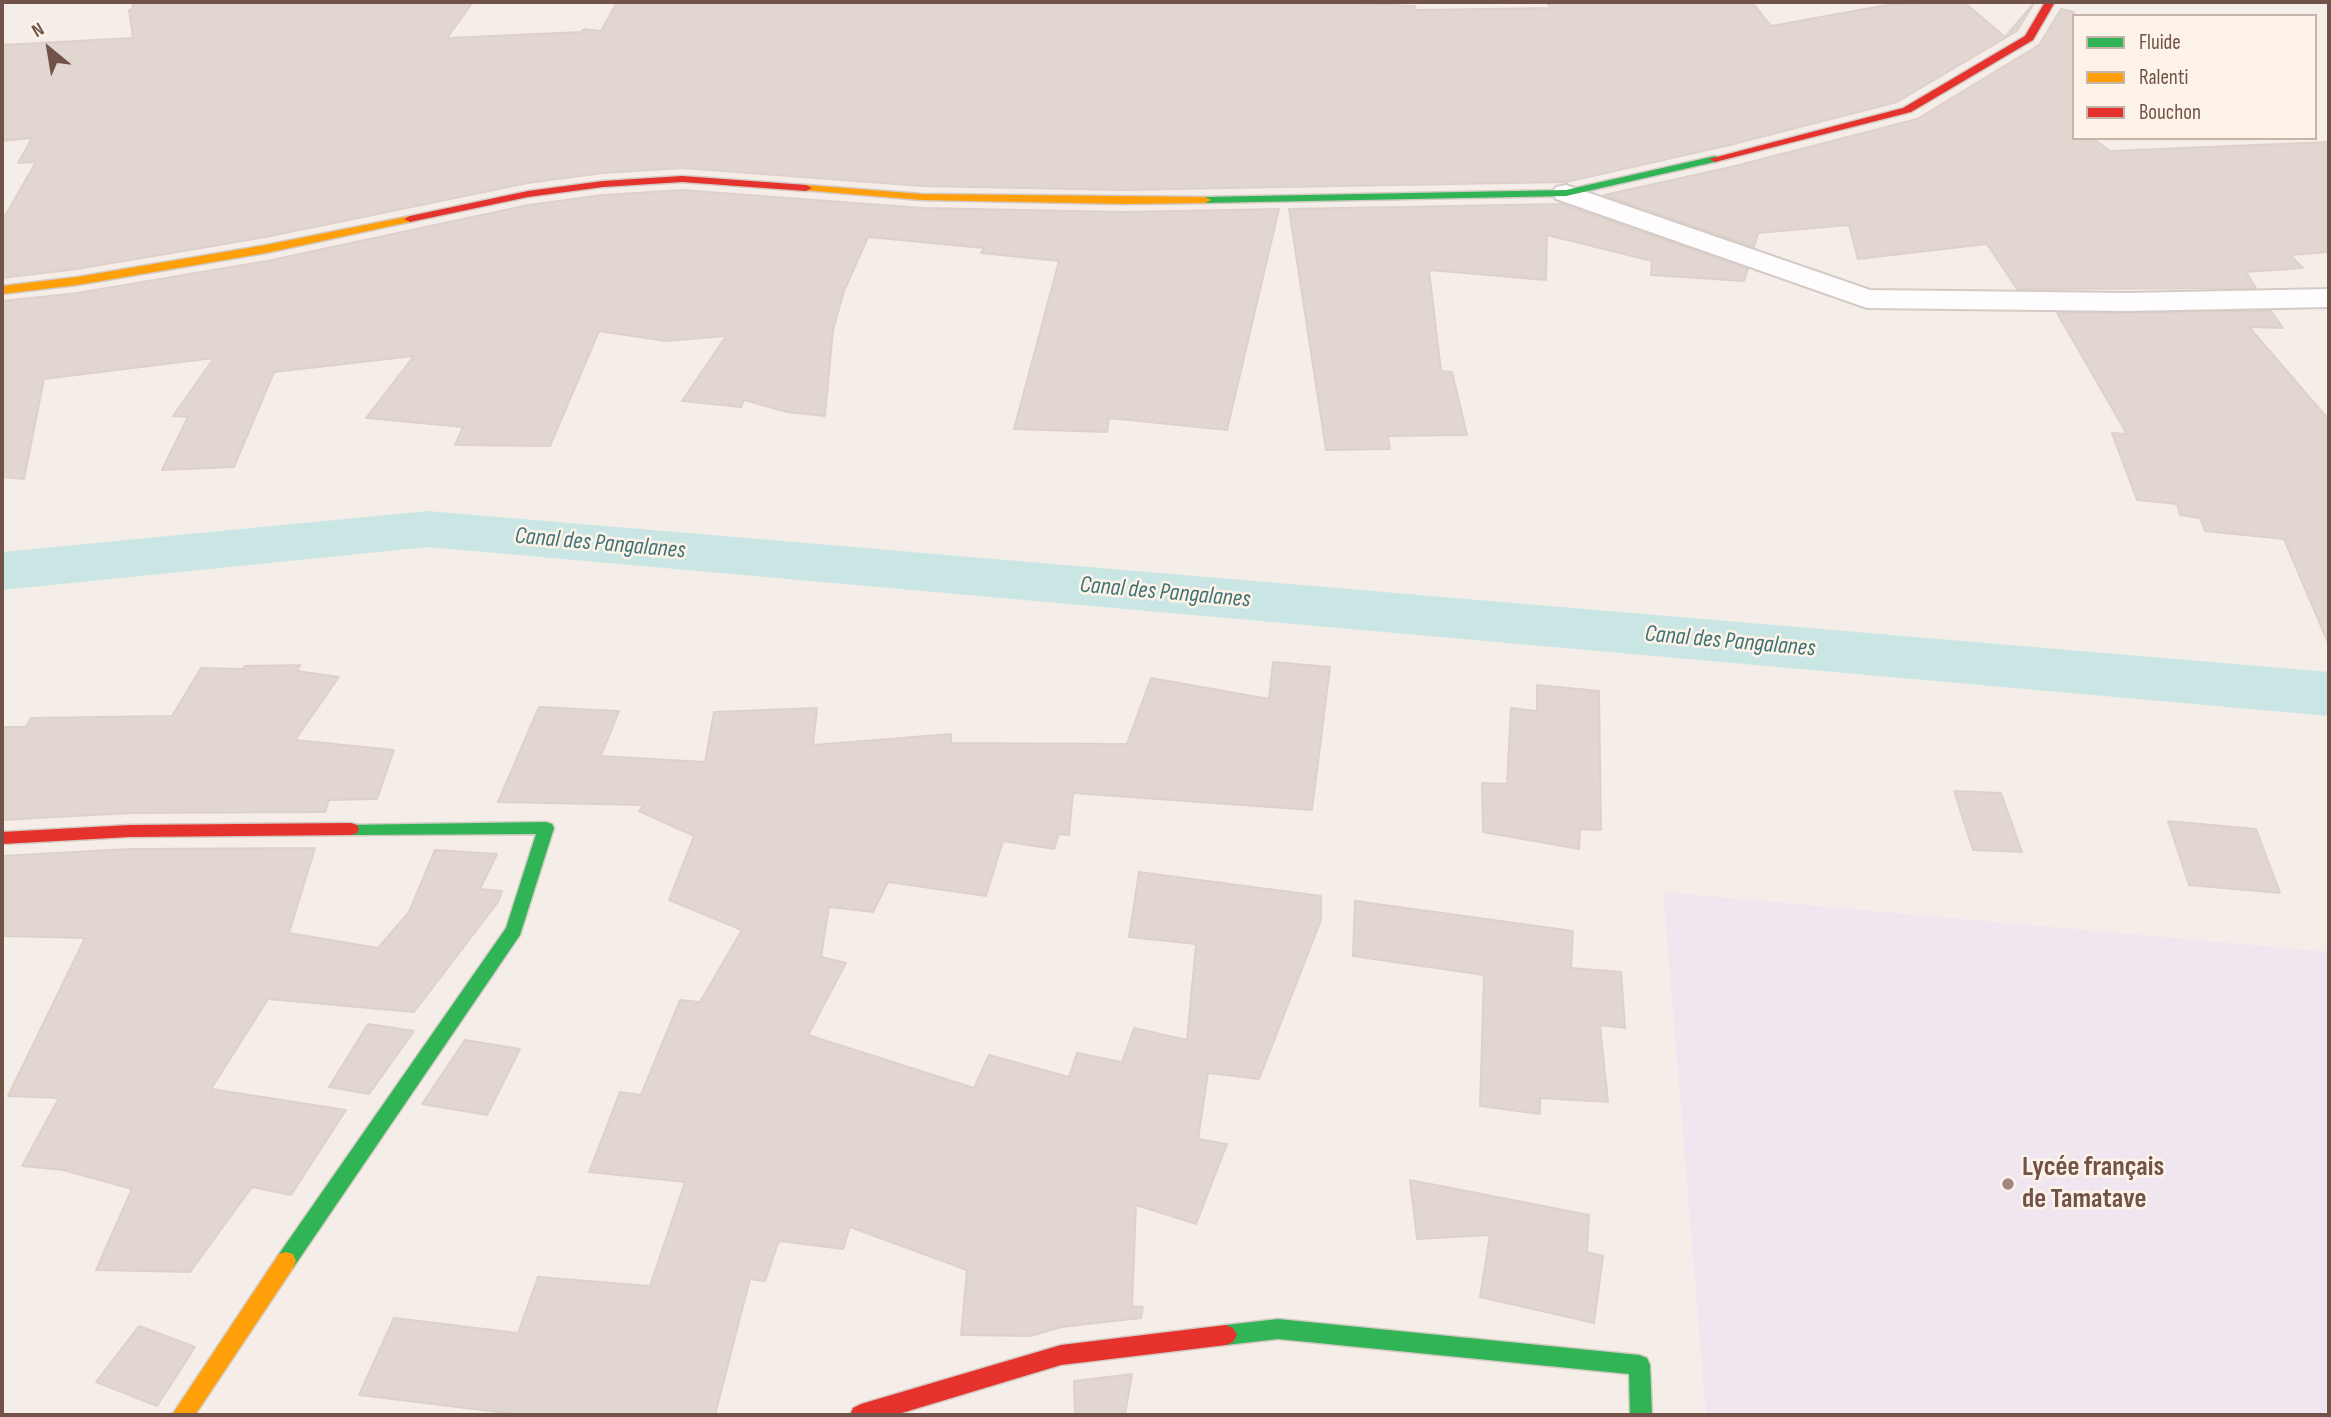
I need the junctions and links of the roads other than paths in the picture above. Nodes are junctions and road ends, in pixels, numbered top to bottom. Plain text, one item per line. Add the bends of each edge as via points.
1 (2050, 2) edge
2 (1566, 193) junction
3 (2, 290) edge
4 (2329, 298) edge
5 (2, 838) edge
6 (184, 1415) edge
7 (861, 1415) edge
8 (1641, 1415) edge

1 - 2 street via 2029,37 1907,110
2 - 3 street via 1125,201 922,197 682,179 528,194 266,249
2 - 4 street via 1867,299 2128,302
5 - 6 street via 130,831 546,828 514,930 347,1169
7 - 8 street via 1061,1355 1278,1329 1639,1365

